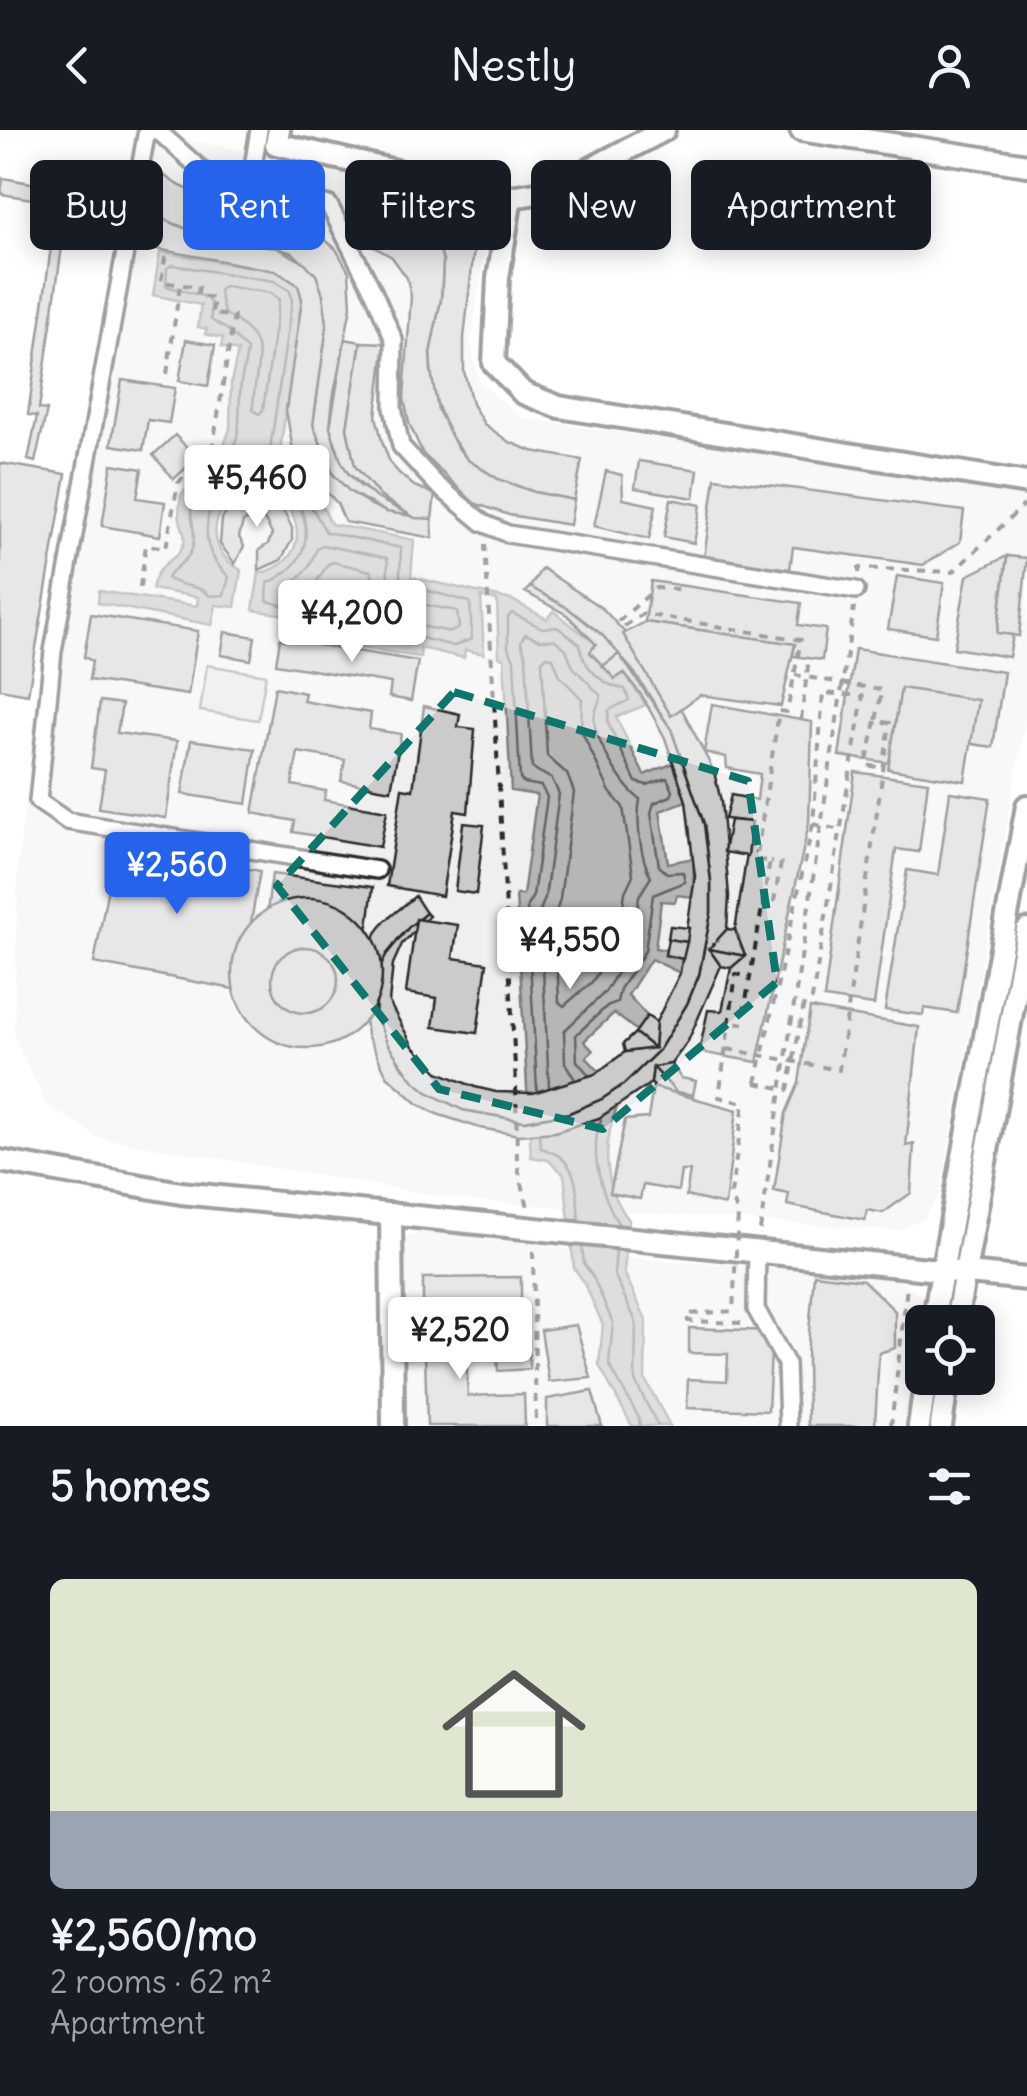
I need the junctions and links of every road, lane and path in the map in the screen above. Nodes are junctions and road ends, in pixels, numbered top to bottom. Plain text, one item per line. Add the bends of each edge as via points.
1 (148, 130) edge
2 (157, 130) edge
3 (259, 130) edge
4 (279, 130) edge
5 (664, 130) edge
6 (801, 130) edge
7 (190, 160) edge
8 (254, 160) edge
9 (347, 160) edge
10 (1027, 166) edge
11 (511, 197) edge
12 (325, 205) edge
13 (502, 250) edge
14 (166, 254) dead end
15 (180, 284) junction
16 (167, 374) dead end
17 (1027, 482) edge
18 (1027, 502) edge
19 (483, 523) junction
20 (140, 587) dead end
21 (678, 589) dead end
22 (856, 590) junction
23 (809, 658) dead end
24 (795, 675) junction
25 (802, 720) dead end
26 (876, 720) junction
27 (883, 768) junction
28 (1027, 806) edge
29 (814, 824) junction
30 (840, 830) junction
31 (770, 861) junction
32 (378, 870) dead end
33 (762, 905) junction
34 (1027, 930) edge
35 (750, 977) junction
36 (731, 1022) junction
37 (726, 1049) junction
38 (0, 1161) edge
39 (391, 1214) junction
40 (533, 1228) junction
41 (756, 1250) junction
42 (910, 1266) junction
43 (940, 1268) junction
44 (963, 1270) junction
45 (1027, 1279) edge
46 (935, 1305) edge
47 (958, 1305) edge
48 (740, 1323) dead end
49 (924, 1395) edge
50 (946, 1395) edge
51 (393, 1426) edge
52 (536, 1426) edge
53 (788, 1426) edge
54 (891, 1426) edge
55 (919, 1426) edge
56 (942, 1426) edge

1 - 32 street via 54,651 38,801 67,821
2 - 7 street
3 - 8 street
4 - 9 street via 276,144
5 - 11 street via 548,190
6 - 10 street
12 - 19 street via 394,340 401,446
13 - 17 street via 494,364 523,393 559,407
14 - 15 path via 161,282
15 - 16 path
15 - 20 path via 214,298 212,314 234,316 214,446 178,482 166,548 146,545
18 - 22 path via 953,572 859,568
19 - 22 street via 508,534
19 - 40 path via 517,1164
21 - 24 path via 656,588 619,622 624,627 644,614 801,640
22 - 41 path
23 - 25 path
24 - 26 path, bridge via 882,690
24 - 31 path via 788,712 779,711 756,860
26 - 27 path, bridge via 890,723
26 - 27 path via 866,765
27 - 37 path, bridge via 839,1070
28 - 43 street
29 - 30 path, bridge
29 - 30 path, bridge via 824,693 863,696
29 - 30 path, bridge via 756,1083 788,1090 804,1004 812,999
31 - 33 path
31 - 33 path via 782,863 773,907
33 - 35 path
34 - 44 street
35 - 36 path via 742,1024
35 - 36 path, bridge via 736,974
36 - 37 path, bridge
37 - 48 path, bridge via 719,1097 744,1103 731,1194 738,1214 733,1311 687,1314 688,1321
38 - 39 street via 181,1193
39 - 40 street
39 - 51 street
40 - 41 street
40 - 52 path
41 - 42 street
41 - 53 street via 756,1309 786,1363
42 - 43 street
42 - 54 path
43 - 44 street
43 - 46 street
44 - 45 street
44 - 47 street
49 - 55 street
50 - 56 street

